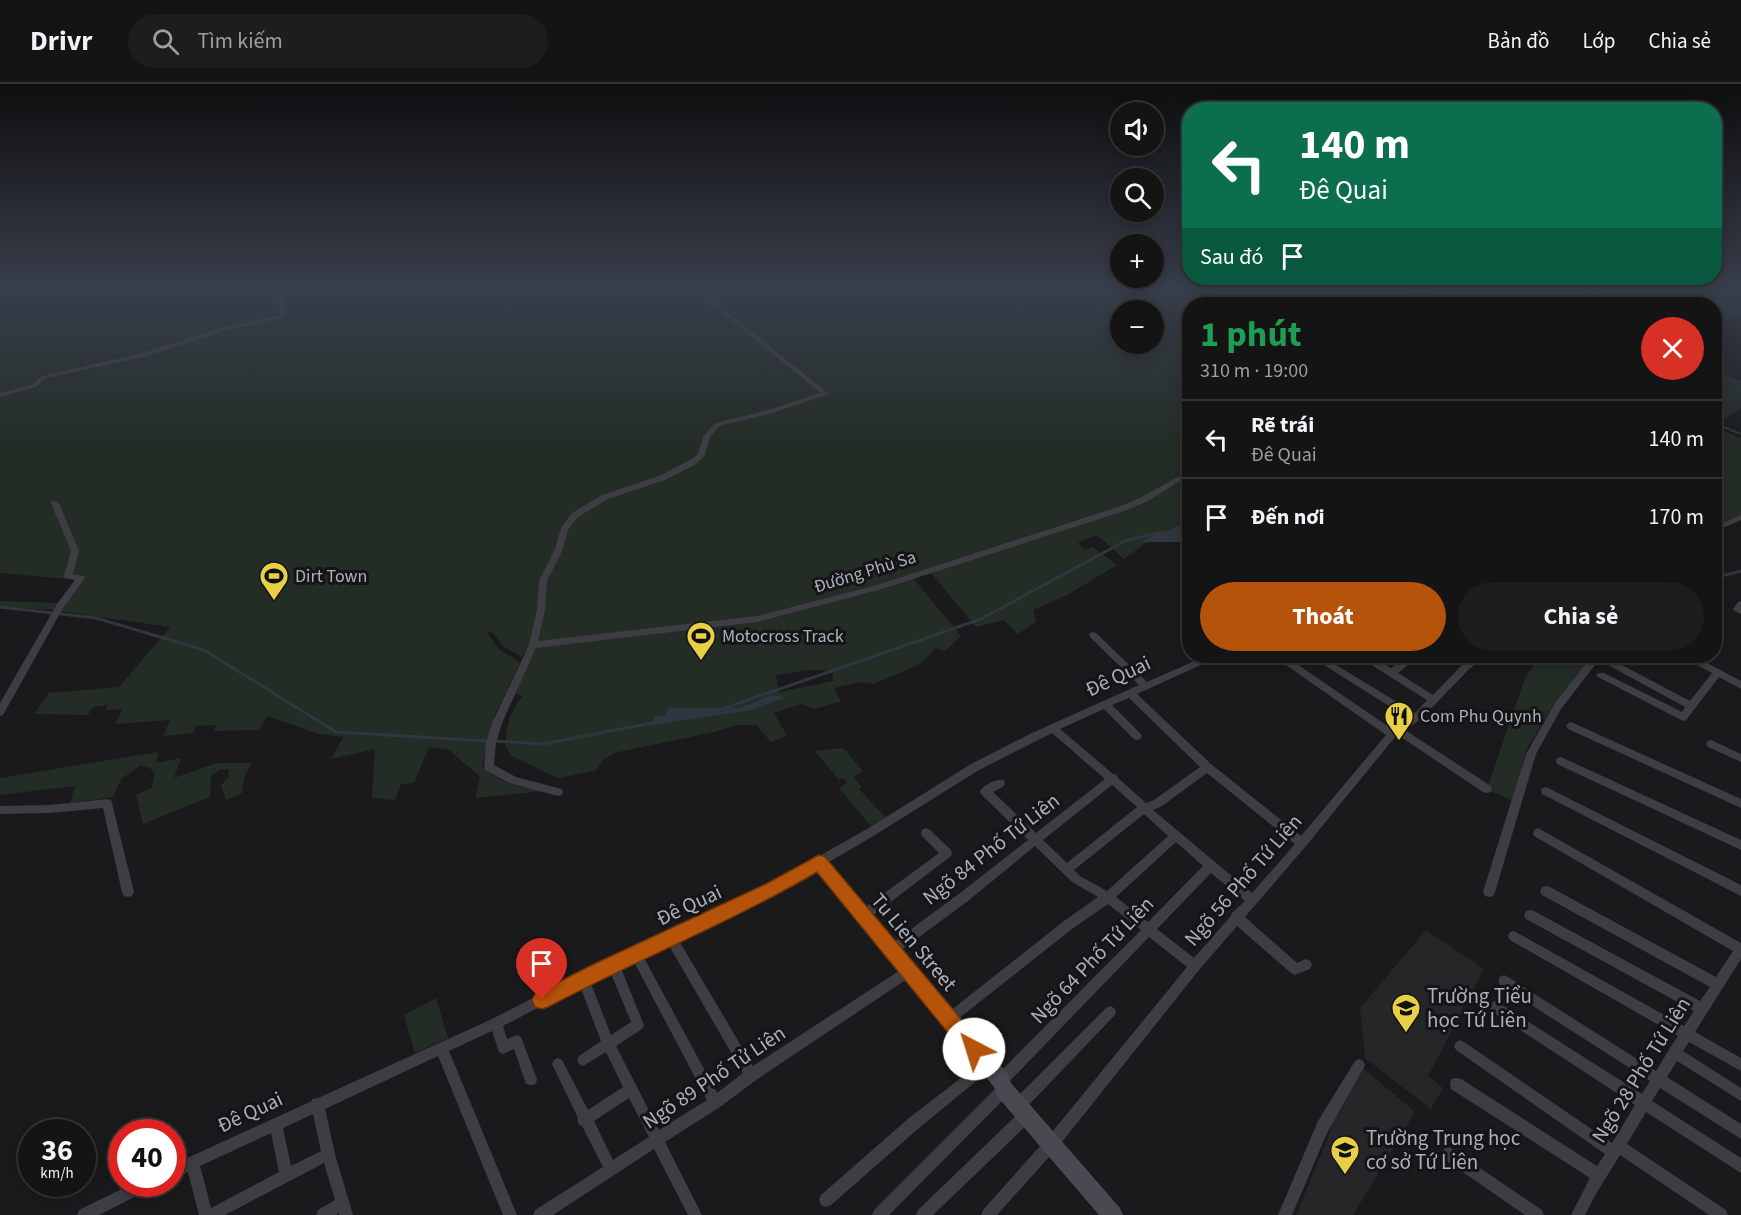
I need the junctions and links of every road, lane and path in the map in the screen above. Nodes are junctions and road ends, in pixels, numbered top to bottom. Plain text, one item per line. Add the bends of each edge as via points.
1 (184, 342) edge
2 (761, 342) edge
3 (0, 395) edge
4 (1182, 477) edge
5 (55, 503) dead end
6 (1741, 518) edge
7 (1722, 526) edge
8 (1741, 604) edge
9 (1741, 611) edge
10 (1093, 635) dead end
11 (533, 645) junction
12 (1197, 663) edge
13 (1289, 663) edge
14 (1375, 663) edge
15 (1405, 663) edge
16 (1470, 663) edge
17 (1592, 663) edge
18 (1701, 663) edge
19 (1613, 664) dead end
20 (1330, 665) dead end
21 (1718, 672) junction
22 (1391, 673) junction
23 (1601, 675) dead end
24 (1741, 685) edge
25 (1146, 686) junction
26 (1130, 693) junction
27 (1434, 700) junction
28 (1105, 704) junction
29 (1692, 706) junction
30 (0, 712) edge
31 (1415, 718) junction
32 (1571, 726) dead end
33 (1054, 729) junction
34 (1395, 732) junction
35 (1137, 736) dead end
36 (1711, 744) dead end
37 (1741, 758) edge
38 (1561, 761) dead end
39 (1207, 767) junction
40 (1113, 778) junction
41 (1000, 783) dead end
42 (1487, 789) dead end
43 (1546, 791) dead end
44 (558, 792) dead end
45 (1741, 804) edge
46 (1148, 809) junction
47 (0, 810) edge
48 (926, 833) dead end
49 (1538, 833) dead end
50 (1176, 835) junction
51 (1036, 839) junction
52 (1302, 843) junction
53 (1741, 845) edge
54 (819, 862) junction
55 (1210, 867) junction
56 (1067, 869) junction
57 (1546, 891) dead end
58 (1741, 891) edge
59 (128, 892) dead end
60 (1488, 892) dead end
61 (1108, 897) junction
62 (1251, 899) junction
63 (1530, 915) dead end
64 (863, 916) junction
65 (1236, 917) junction
66 (1150, 929) junction
67 (1514, 936) dead end
68 (670, 937) junction
69 (892, 950) junction
70 (635, 953) junction
71 (1739, 954) edge
72 (613, 963) junction
73 (1306, 964) dead end
74 (1195, 966) junction
75 (909, 970) junction
76 (583, 978) junction
77 (1504, 981) dead end
78 (1716, 984) junction
79 (1495, 1006) dead end
80 (1702, 1009) junction
81 (1110, 1012) dead end
82 (949, 1019) junction
83 (496, 1023) junction
84 (1687, 1033) junction
85 (608, 1043) junction
86 (1460, 1046) dead end
87 (441, 1048) junction
88 (1674, 1052) junction
89 (583, 1060) dead end
90 (558, 1064) dead end
91 (987, 1065) junction
92 (1359, 1065) dead end
93 (1741, 1065) edge
94 (751, 1075) junction
95 (1657, 1078) junction
96 (531, 1079) dead end
97 (1456, 1084) dead end
98 (1003, 1085) junction
99 (632, 1089) junction
100 (1741, 1095) edge
101 (714, 1102) junction
102 (1642, 1102) junction
103 (317, 1104) junction
104 (1024, 1109) junction
105 (584, 1120) junction
106 (276, 1124) junction
107 (1741, 1132) edge
108 (657, 1138) junction
109 (1053, 1142) junction
110 (1615, 1149) junction
111 (328, 1154) junction
112 (1449, 1154) dead end
113 (192, 1163) junction
114 (186, 1166) edge
115 (1741, 1166) edge
116 (611, 1169) junction
117 (1598, 1175) junction
118 (286, 1176) junction
119 (119, 1197) edge
120 (826, 1200) dead end
121 (343, 1209) edge
122 (1582, 1213) edge
123 (84, 1215) edge
124 (206, 1215) edge
125 (211, 1215) edge
126 (323, 1215) edge
127 (510, 1215) edge
128 (540, 1215) edge
129 (695, 1215) edge
130 (879, 1215) edge
131 (923, 1215) edge
132 (988, 1215) edge
133 (1113, 1215) edge
134 (1285, 1215) edge
135 (1537, 1215) edge
136 (1721, 1215) edge

1 - 3 street via 141,356 44,377 34,386
2 - 11 street via 826,394 717,424 707,436 701,455 693,462 662,478 605,497 575,515 564,530 543,581
4 - 11 street, Đường Phù Sa via 1121,509 836,600 757,619
5 - 30 street via 75,551 68,576 81,578 60,606
6 - 7 street
8 - 9 street via 1737,609
10 - 25 street
11 - 44 street via 497,723 489,767 499,776 521,784
12 - 25 street, Đê Quai
13 - 34 street
14 - 22 street
15 - 22 street
16 - 27 street, Ngõ 56 Phố Tứ Liên
17 - 60 street via 1558,706 1531,754
18 - 21 street
19 - 29 street
20 - 31 street
21 - 24 street
21 - 29 street
22 - 27 street
23 - 29 street via 1683,717
25 - 26 street, Đê Quai
26 - 28 street, Đê Quai
26 - 39 street
27 - 31 street, Ngõ 56 Phố Tứ Liên
28 - 33 street, Đê Quai
28 - 35 street
31 - 34 street, Ngõ 56 Phố Tứ Liên
32 - 45 street
33 - 40 street
33 - 54 street, Đê Quai via 975,767
34 - 42 street
34 - 52 street, Ngõ 56 Phố Tứ Liên
36 - 37 street
38 - 53 street
39 - 46 street
39 - 52 street
40 - 46 street
40 - 51 street, Ngõ 84 Phố Tứ Liên
41 - 51 street via 985,791
43 - 58 street
46 - 50 street
46 - 56 street via 1139,811
47 - 59 street via 107,803
48 - 64 street via 947,853
49 - 71 street
50 - 55 street
50 - 61 street
51 - 56 street
51 - 69 street, Ngõ 84 Phố Tứ Liên
52 - 62 street, Ngõ 56 Phố Tứ Liên
54 - 64 street, Tu Lien Street
54 - 68 street, Đê Quai
55 - 62 street
55 - 66 street, Ngõ 64 Phố Tứ Liên
56 - 61 street via 1076,879
57 - 78 street
61 - 66 street
61 - 82 street
62 - 65 street, Ngõ 56 Phố Tứ Liên
63 - 80 street
64 - 69 street, Tu Lien Street
65 - 73 street via 1295,969
65 - 74 street, Ngõ 56 Phố Tứ Liên
66 - 74 street
66 - 98 street, Ngõ 64 Phố Tứ Liên
67 - 84 street
68 - 70 street, Đê Quai
68 - 94 street
69 - 75 street, Tu Lien Street
70 - 72 street, Đê Quai
70 - 101 street
71 - 78 street, Ngõ 28 Phố Tứ Liên
72 - 76 street, Đê Quai
72 - 85 street via 638,1025
74 - 109 street, Ngõ 56 Phố Tứ Liên
75 - 82 street, Tu Lien Street
75 - 94 street, Ngõ 89 Phố Tử Liên
76 - 83 street, Đê Quai
76 - 85 street
77 - 95 street
78 - 80 street, Ngõ 28 Phố Tứ Liên
79 - 102 street
80 - 84 street, Ngõ 28 Phố Tứ Liên
81 - 104 street
82 - 91 street, Tu Lien Street
83 - 87 street, Đê Quai
83 - 96 street via 503,1048 517,1041
84 - 88 street, Ngõ 28 Phố Tứ Liên
84 - 93 street
85 - 89 street
85 - 99 street
86 - 110 street
87 - 103 street, Đê Quai
87 - 127 street
88 - 95 street, Ngõ 28 Phố Tứ Liên
88 - 100 street
90 - 105 street
91 - 98 street, Tu Lien Street
91 - 120 street
92 - 134 street via 1323,1126
94 - 101 street, Ngõ 89 Phố Tử Liên
95 - 102 street, Ngõ 28 Phố Tứ Liên
95 - 107 street
97 - 117 street
98 - 104 street, Tu Lien Street
98 - 130 street, Ngõ 64 Phố Tứ Liên
99 - 105 street
99 - 108 street
101 - 108 street, Ngõ 89 Phố Tử Liên
102 - 110 street, Ngõ 28 Phố Tứ Liên
102 - 115 street
103 - 106 street, Đê Quai
103 - 111 street
104 - 109 street, Tu Lien Street
104 - 131 street
105 - 116 street
106 - 113 street, Đê Quai
106 - 118 street
108 - 116 street, Ngõ 89 Phố Tử Liên
108 - 129 street
109 - 132 street, Ngõ 56 Phố Tứ Liên
109 - 133 street, Tu Lien Street
110 - 117 street, Ngõ 28 Phố Tứ Liên
110 - 136 street
111 - 118 street
111 - 121 street
112 - 135 street
113 - 114 street, Đê Quai
113 - 124 street
116 - 128 street, Ngõ 89 Phố Tử Liên
117 - 122 street, Ngõ 28 Phố Tứ Liên
118 - 125 street
119 - 123 street
121 - 126 street

